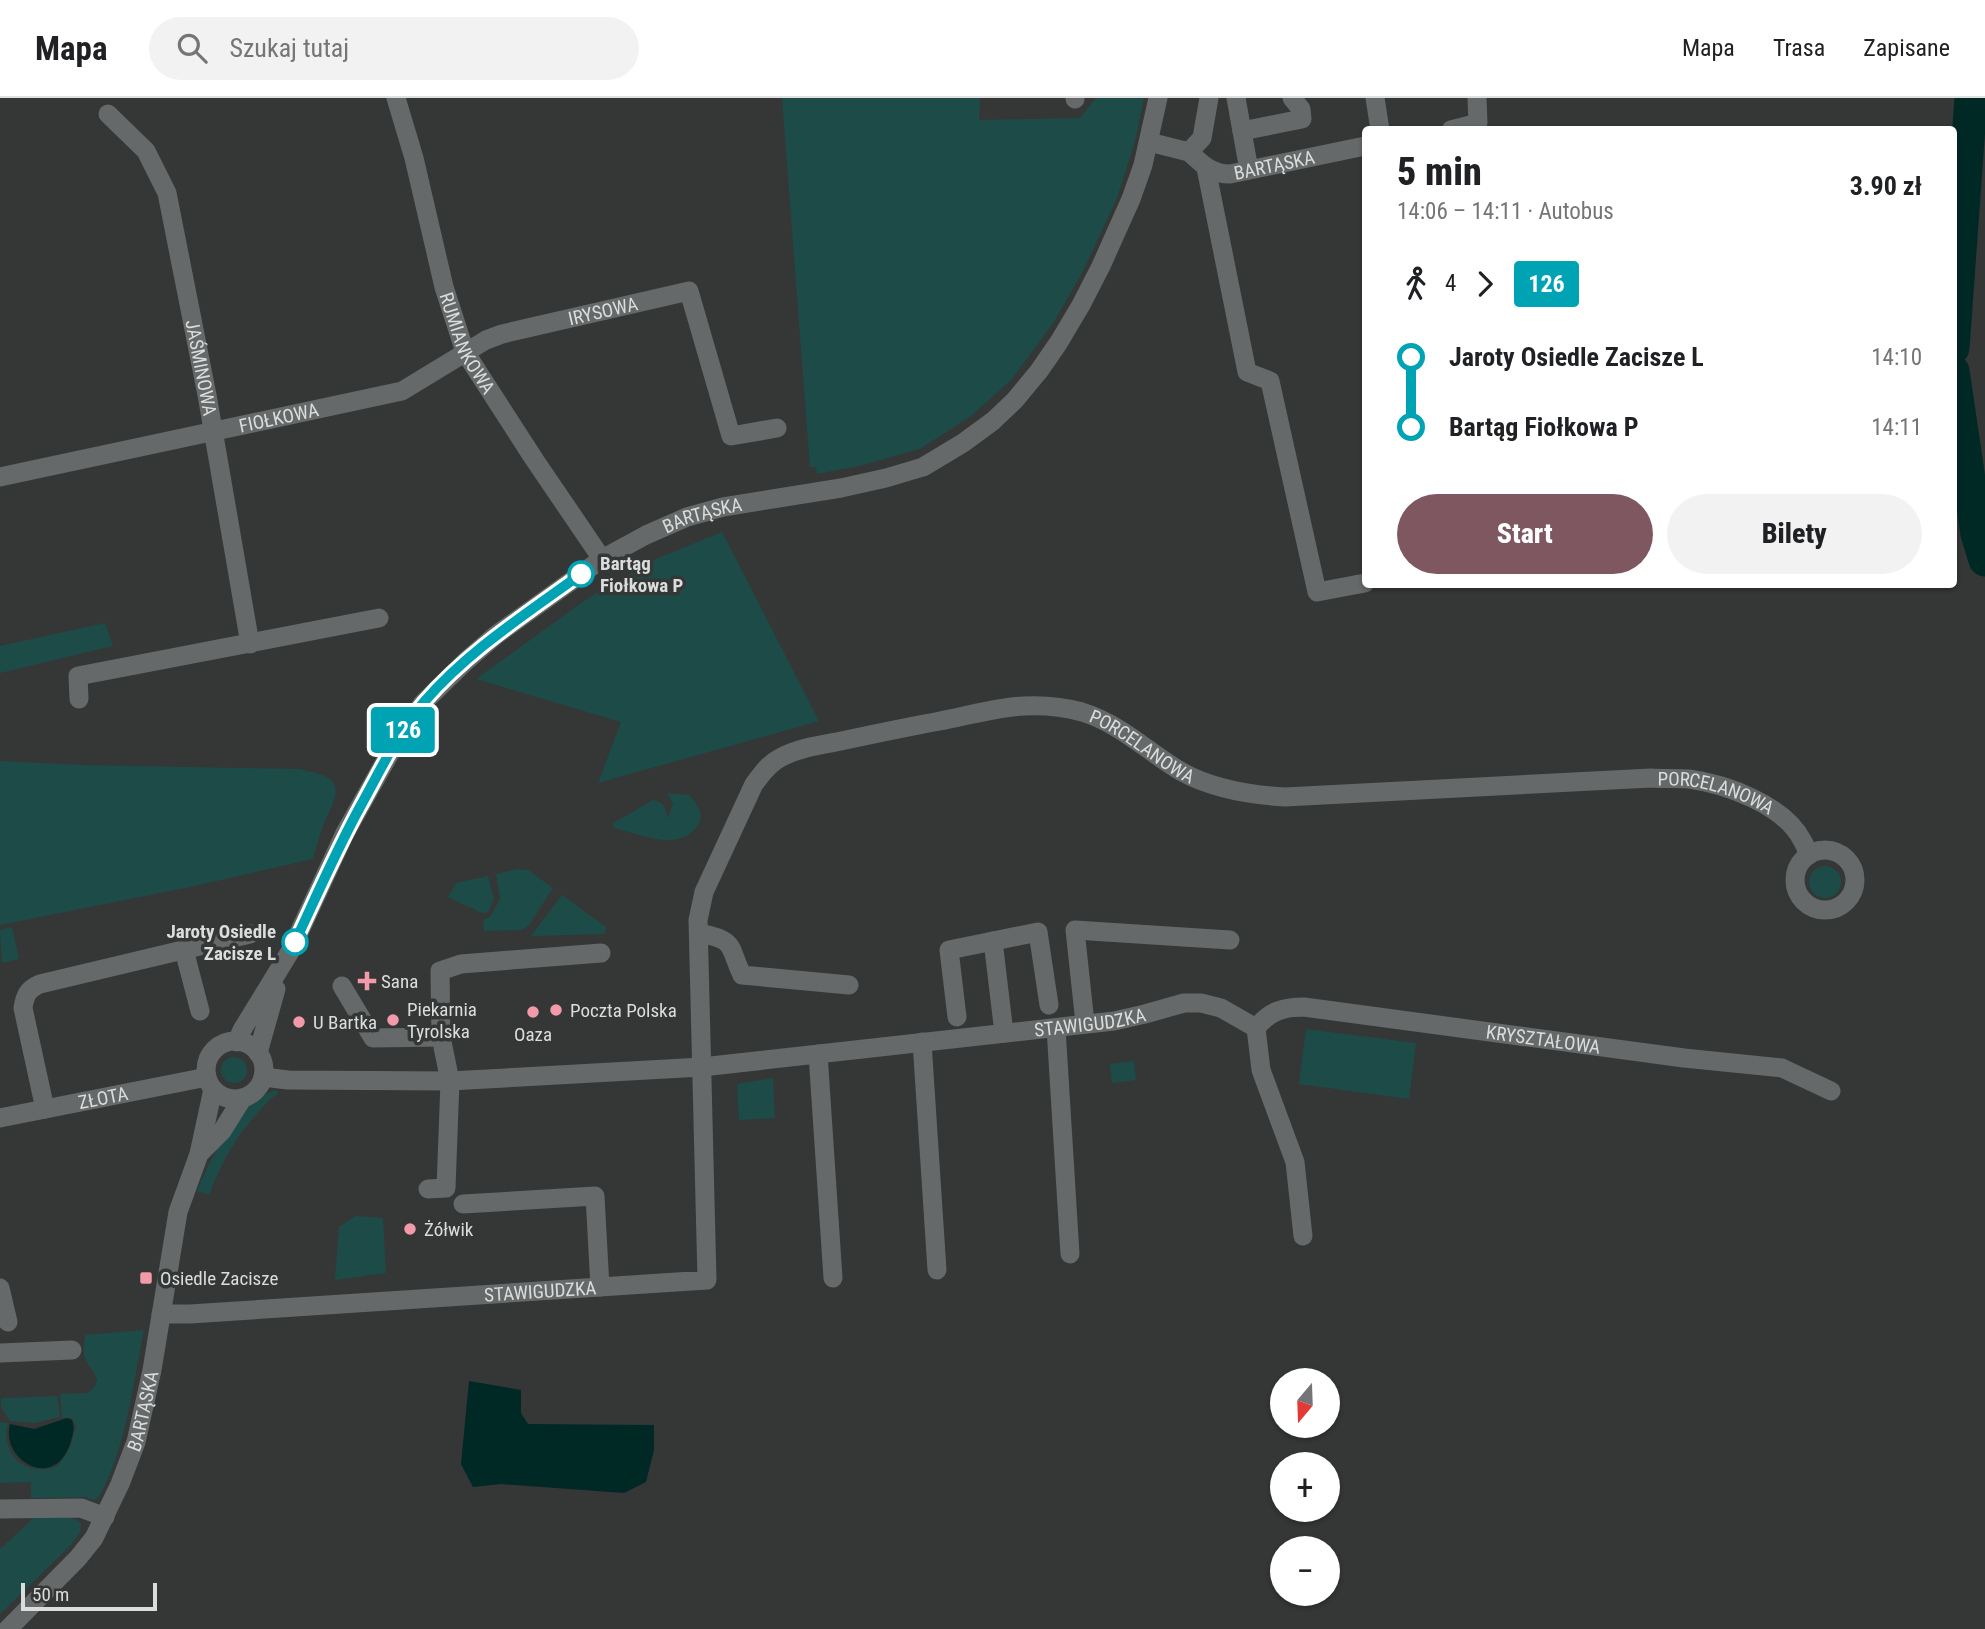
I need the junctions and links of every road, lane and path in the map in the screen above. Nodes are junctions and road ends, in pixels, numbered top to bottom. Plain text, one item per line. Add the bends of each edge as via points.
1 (397, 98) edge
2 (1158, 98) edge
3 (1209, 98) edge
4 (1236, 98) edge
5 (1292, 98) edge
6 (1375, 98) edge
7 (1477, 98) edge
8 (107, 114) dead end
9 (1379, 126) edge
10 (1466, 126) edge
11 (1242, 131) junction
12 (1149, 142) junction
13 (1362, 147) edge
14 (1189, 152) junction
15 (1206, 168) junction
16 (1249, 170) junction
17 (465, 352) junction
18 (777, 428) dead end
19 (213, 432) junction
20 (0, 478) edge
21 (602, 559) junction
22 (1362, 584) edge
23 (379, 618) dead end
24 (250, 644) junction
25 (79, 699) dead end
26 (1809, 855) dead end
27 (699, 933) junction
28 (250, 934) dead end
29 (1230, 940) dead end
30 (993, 941) junction
31 (184, 950) junction
32 (601, 953) dead end
33 (285, 961) junction
34 (849, 985) dead end
35 (342, 986) dead end
36 (1049, 1005) dead end
37 (200, 1011) dead end
38 (957, 1017) dead end
39 (1085, 1023) junction
40 (1056, 1028) junction
41 (1256, 1028) junction
42 (1004, 1033) junction
43 (441, 1037) junction
44 (237, 1042) junction
45 (922, 1042) junction
46 (258, 1053) junction
47 (818, 1054) junction
48 (702, 1067) junction
49 (263, 1077) junction
50 (450, 1081) junction
51 (210, 1083) junction
52 (1831, 1091) dead end
53 (242, 1098) junction
54 (45, 1109) junction
55 (0, 1118) edge
56 (199, 1154) junction
57 (428, 1189) dead end
58 (463, 1204) dead end
59 (1303, 1236) dead end
60 (1070, 1254) dead end
61 (937, 1270) dead end
62 (833, 1278) dead end
63 (600, 1287) junction
64 (0, 1288) edge
65 (161, 1314) junction
66 (8, 1322) dead end
67 (72, 1350) dead end
68 (0, 1353) edge
69 (0, 1509) edge
70 (105, 1517) junction
71 (8, 1629) edge

1 - 17 street, RUMIANKOWA
2 - 12 street, BARTĄSKA
3 - 14 street via 1202,138
4 - 11 street
5 - 11 street via 1301,108 1302,119
6 - 9 street
7 - 10 street via 1478,123
8 - 19 street, JAŚMINOWA via 146,152 167,193
11 - 16 street
12 - 14 street, BARTĄSKA
12 - 21 street, BARTĄSKA via 1127,207 1081,305 1039,372 984,428 922,467 841,488 687,517
13 - 16 street, BARTĄSKA
14 - 15 street, BARTĄSKA
15 - 16 street, BARTĄSKA via 1222,174
15 - 22 street via 1247,372 1270,381 1317,592
17 - 18 street, IRYSOWA via 502,334 689,291 731,436
17 - 19 street, FIOŁKOWA via 402,391
17 - 21 street, RUMIANKOWA
19 - 20 street, FIOŁKOWA
19 - 24 street, JAŚMINOWA
21 - 33 street, BARTĄSKA via 496,635 424,703 399,737 345,833
23 - 24 street
24 - 25 street via 78,676
26 - 27 street, PORCELANOWA via 1802,838 1771,809 1714,784 1651,778 1254,795 1185,773 1107,722 1061,707 1024,706 849,739 777,759 754,784 704,892
27 - 34 street via 725,940 742,975
27 - 48 street, PORCELANOWA
28 - 31 street
29 - 39 street via 1075,930
30 - 36 street via 1038,932
30 - 38 street via 949,950
30 - 42 street
31 - 37 street
31 - 54 street via 31,988 23,1008
32 - 43 street via 441,965
33 - 44 street, BARTĄSKA
33 - 46 street, BARTĄSKA
35 - 43 street via 373,1038
39 - 40 street, STAWIGUDZKA
39 - 41 street, STAWIGUDZKA via 1201,1003 1221,1008
40 - 42 street, STAWIGUDZKA
40 - 60 street
41 - 52 street, KRYSZTAŁOWA via 1276,1010 1304,1007 1782,1068
41 - 59 street via 1261,1070 1296,1162
42 - 45 street, STAWIGUDZKA
43 - 50 street
44 - 46 street
44 - 51 street, BARTĄSKA via 215,1049 206,1065
45 - 47 street, STAWIGUDZKA
45 - 61 street
46 - 49 street, BARTĄSKA
47 - 48 street, STAWIGUDZKA
47 - 62 street
48 - 50 street, STAWIGUDZKA
48 - 63 street, STAWIGUDZKA via 707,1280
49 - 50 street, STAWIGUDZKA
49 - 53 street, BARTĄSKA via 253,1093
50 - 57 street via 446,1188
51 - 53 street via 226,1098
51 - 54 street, ZŁOTA
51 - 56 street, BARTĄSKA
53 - 56 street, BARTĄSKA via 222,1130
54 - 55 street, ZŁOTA
56 - 65 street, BARTĄSKA via 177,1212
58 - 63 street via 595,1196
63 - 65 street, STAWIGUDZKA
64 - 66 street
65 - 70 street, BARTĄSKA via 136,1442
67 - 68 street
69 - 70 street via 81,1508
70 - 71 street, BARTĄSKA via 78,1559

